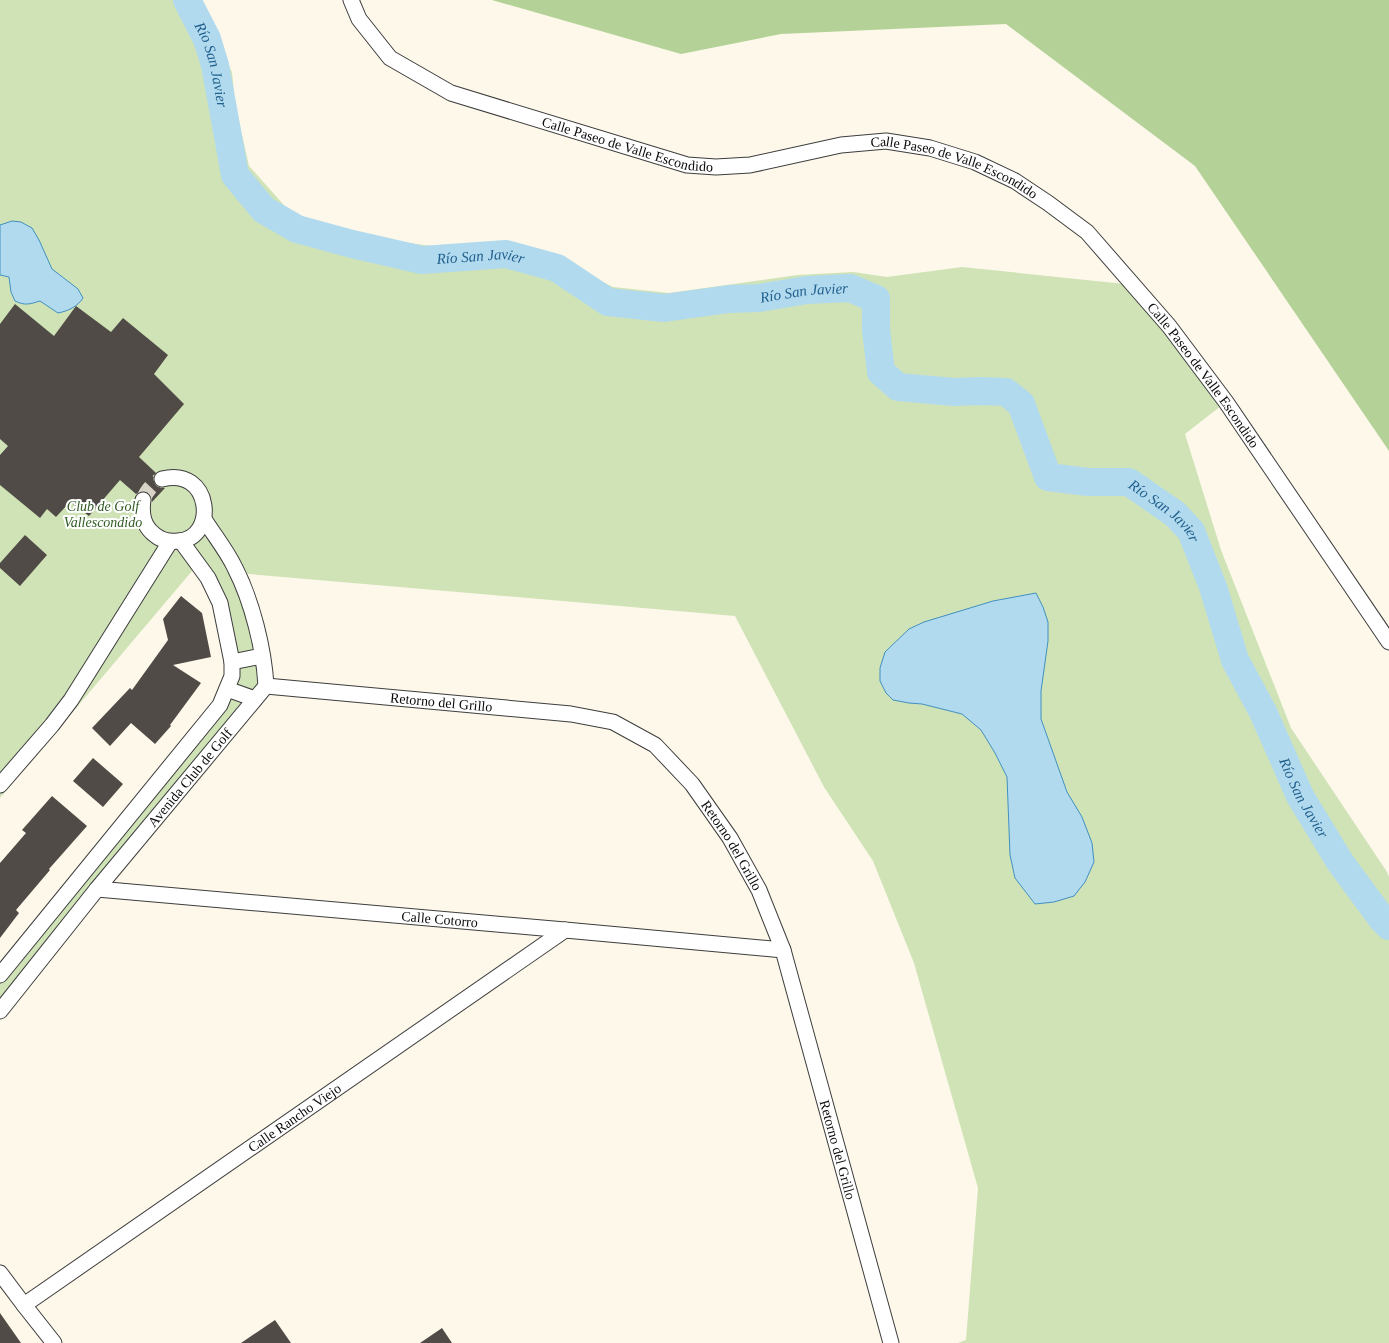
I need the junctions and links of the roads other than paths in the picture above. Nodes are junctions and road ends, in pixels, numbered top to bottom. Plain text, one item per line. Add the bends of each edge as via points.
1 (351, 0) edge
2 (162, 479) tunnel mouth
3 (142, 500) tunnel mouth
4 (204, 519) junction
5 (175, 541) junction
6 (1389, 642) edge
7 (262, 656) junction
8 (232, 662) junction
9 (266, 686) junction
10 (227, 689) junction
11 (255, 699) junction
12 (0, 785) edge
13 (97, 889) junction
14 (565, 930) junction
15 (783, 950) junction
16 (0, 975) edge
17 (0, 1011) edge
18 (0, 1273) edge
19 (24, 1305) junction
20 (54, 1343) edge
21 (891, 1343) edge

1 - 6 street, Calle Paseo de Valle Escondido via 359,19 390,58 451,93 687,165 750,165 841,145 886,141 930,148 975,162 1015,181 1088,232 1169,326 1226,402
2 - 4 street via 177,478 196,487 204,502
3 - 5 street, Avenida Club de Golf via 141,511 150,532 159,538
4 - 5 street via 195,533
4 - 7 street via 235,567 249,600
5 - 8 street, Avenida Club de Golf via 208,578 220,603
5 - 12 street via 71,700
7 - 8 street
7 - 9 street
8 - 10 street, Avenida Club de Golf via 232,676
9 - 11 street, Avenida Club de Golf
9 - 15 street, Retorno del Grillo via 572,714 614,722 655,745 692,784 730,838 760,890
10 - 11 street
10 - 16 street, Avenida Club de Golf via 220,705
11 - 13 street, Avenida Club de Golf
13 - 14 street, Calle Cotorro
13 - 17 street, Avenida Club de Golf
14 - 15 street, Calle Cotorro
14 - 19 street, Calle Rancho Viejo
15 - 21 street, Retorno del Grillo
18 - 19 street
19 - 20 street

